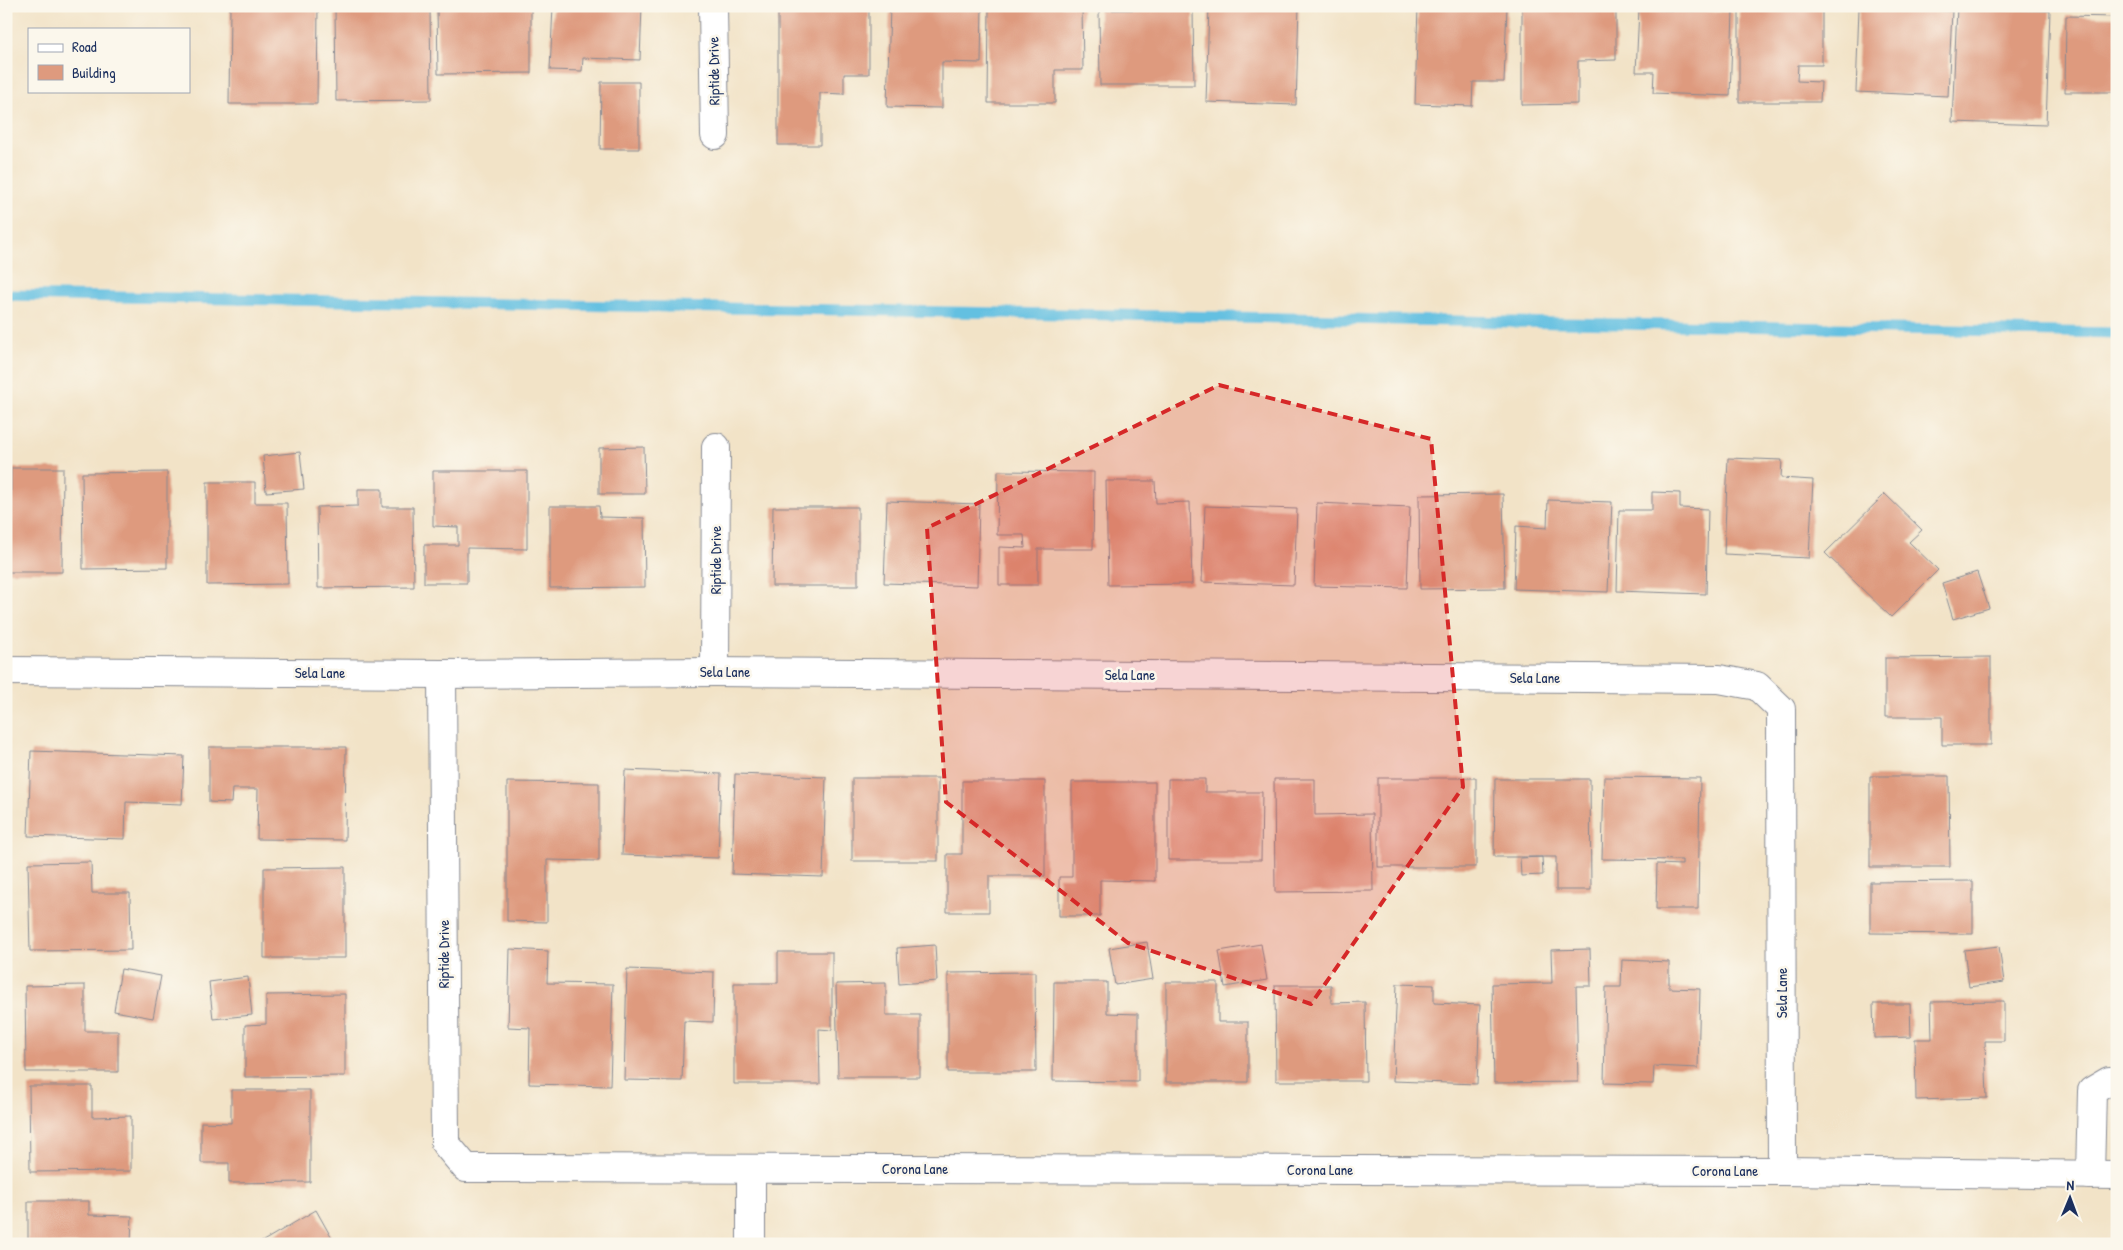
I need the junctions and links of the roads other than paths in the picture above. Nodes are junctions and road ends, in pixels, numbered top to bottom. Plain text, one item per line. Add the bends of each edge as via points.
1 (713, 6) edge
2 (714, 135) dead end
3 (716, 447) dead end
4 (6, 671) edge
5 (715, 672) junction
6 (442, 674) junction
7 (2117, 1081) edge
8 (524, 1168) joint
9 (751, 1169) junction
10 (1782, 1172) junction
11 (2104, 1175) edge
12 (751, 1244) edge

1 - 2 street, Riptide Drive
3 - 5 street, Riptide Drive
4 - 6 street, Sela Lane
5 - 6 street, Sela Lane
5 - 10 street, Sela Lane via 1719,679 1757,686 1782,709
6 - 8 street, Riptide Drive via 445,1143 466,1168
7 - 11 street via 2109,1081 2092,1091
8 - 9 street, Corona Lane
9 - 10 street, Corona Lane
9 - 12 street
10 - 11 street, Corona Lane

